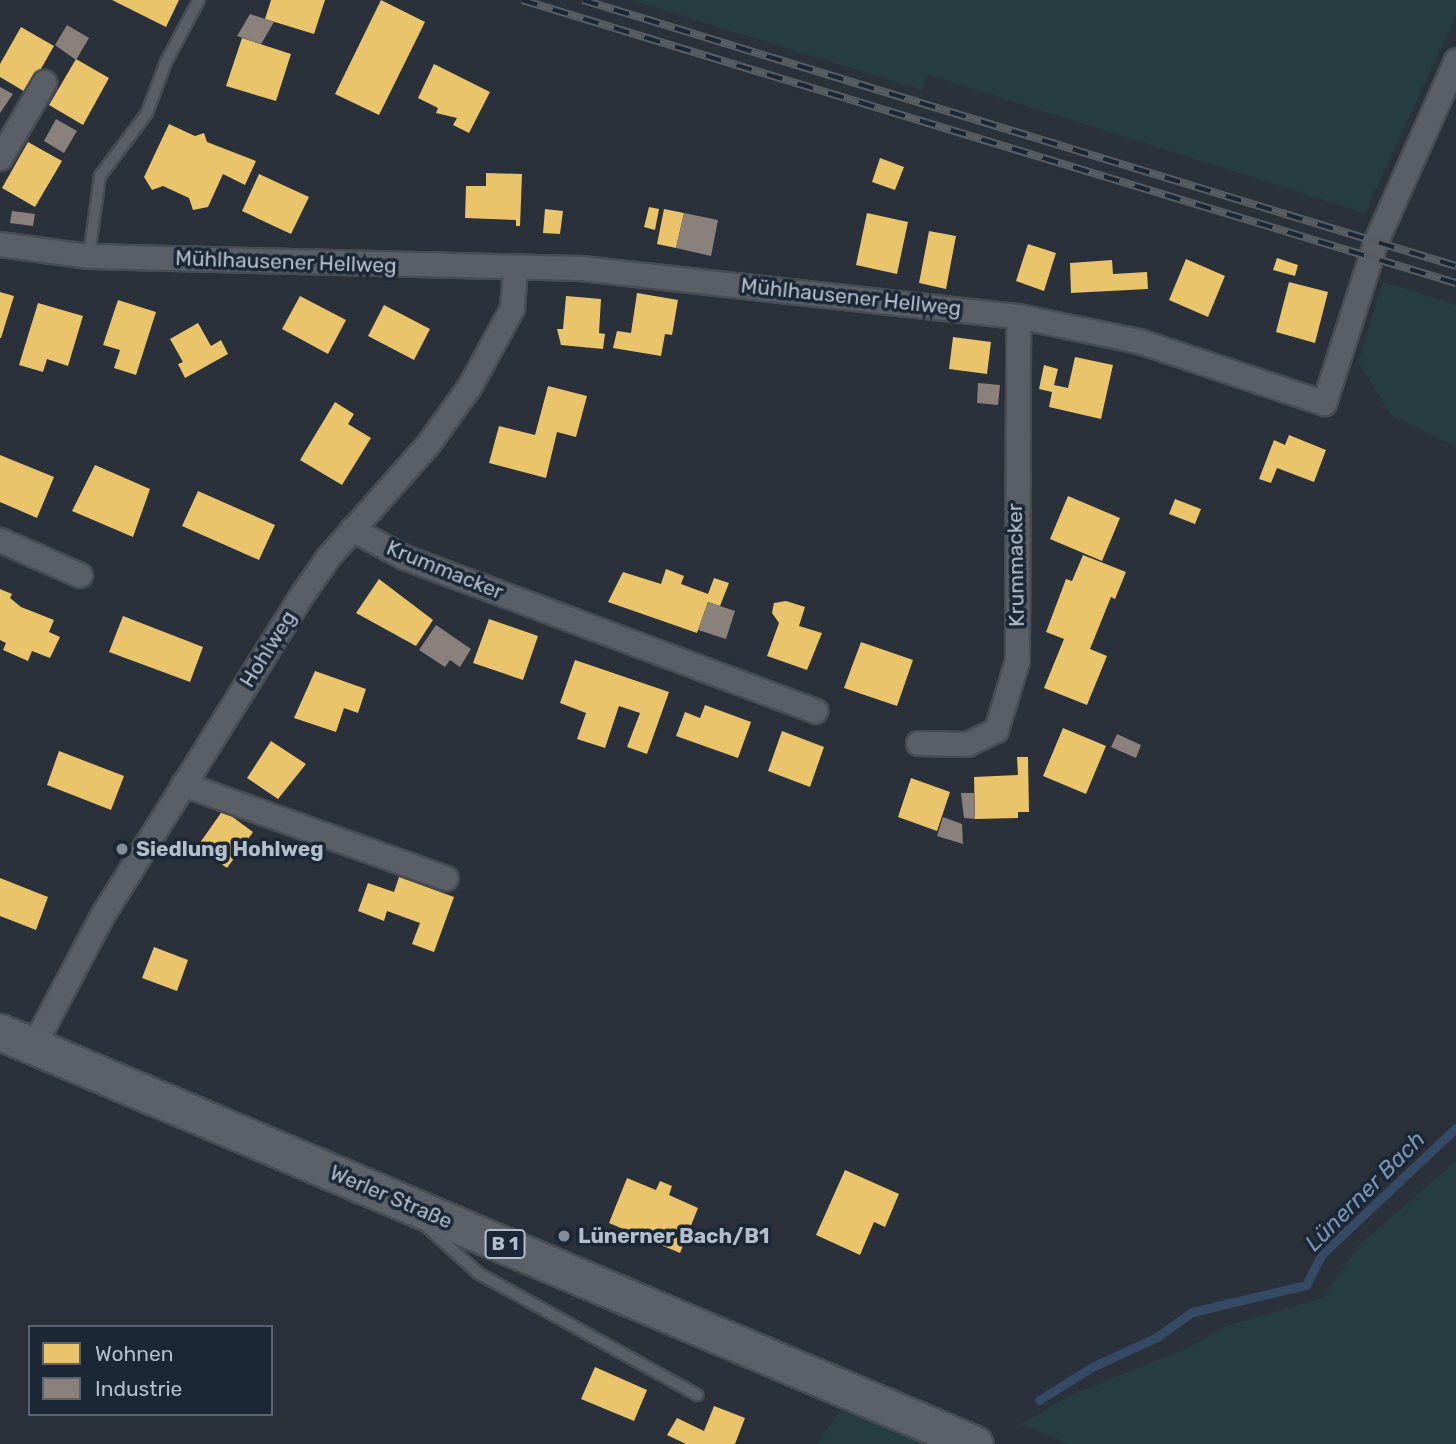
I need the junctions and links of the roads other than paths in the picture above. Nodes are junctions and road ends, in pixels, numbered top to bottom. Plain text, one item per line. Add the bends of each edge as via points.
1 (199, 0) edge
2 (1456, 60) edge
3 (44, 82) dead end
4 (0, 158) edge
5 (0, 244) edge
6 (89, 256) junction
7 (515, 268) junction
8 (1018, 316) junction
9 (352, 529) junction
10 (0, 540) edge
11 (80, 575) dead end
12 (815, 711) dead end
13 (918, 743) dead end
14 (183, 784) junction
15 (446, 878) dead end
16 (0, 1032) edge
17 (33, 1046) junction
18 (393, 1197) junction
19 (697, 1395) dead end
20 (975, 1444) edge

1 - 6 lane via 166,62 147,113 100,176
2 - 8 street, Mühlhausener Hellweg via 1375,243 1324,402 1139,341
3 - 4 street
5 - 6 street, Mühlhausener Hellweg
6 - 7 street, Mühlhausener Hellweg
7 - 8 street, Mühlhausener Hellweg via 595,269
7 - 9 street, Hohlweg via 512,308 469,387 428,444
8 - 13 street, Krummacker via 1017,661 996,730 967,744
9 - 12 street, Krummacker via 404,557
9 - 14 street, Hohlweg via 303,593
10 - 11 street
14 - 15 street
14 - 17 street, Hohlweg via 103,914
16 - 17 main road, Werler Straße / B 1
17 - 18 main road, Werler Straße / B 1
18 - 19 lane via 478,1273
18 - 20 main road, Werler Straße / B 1

